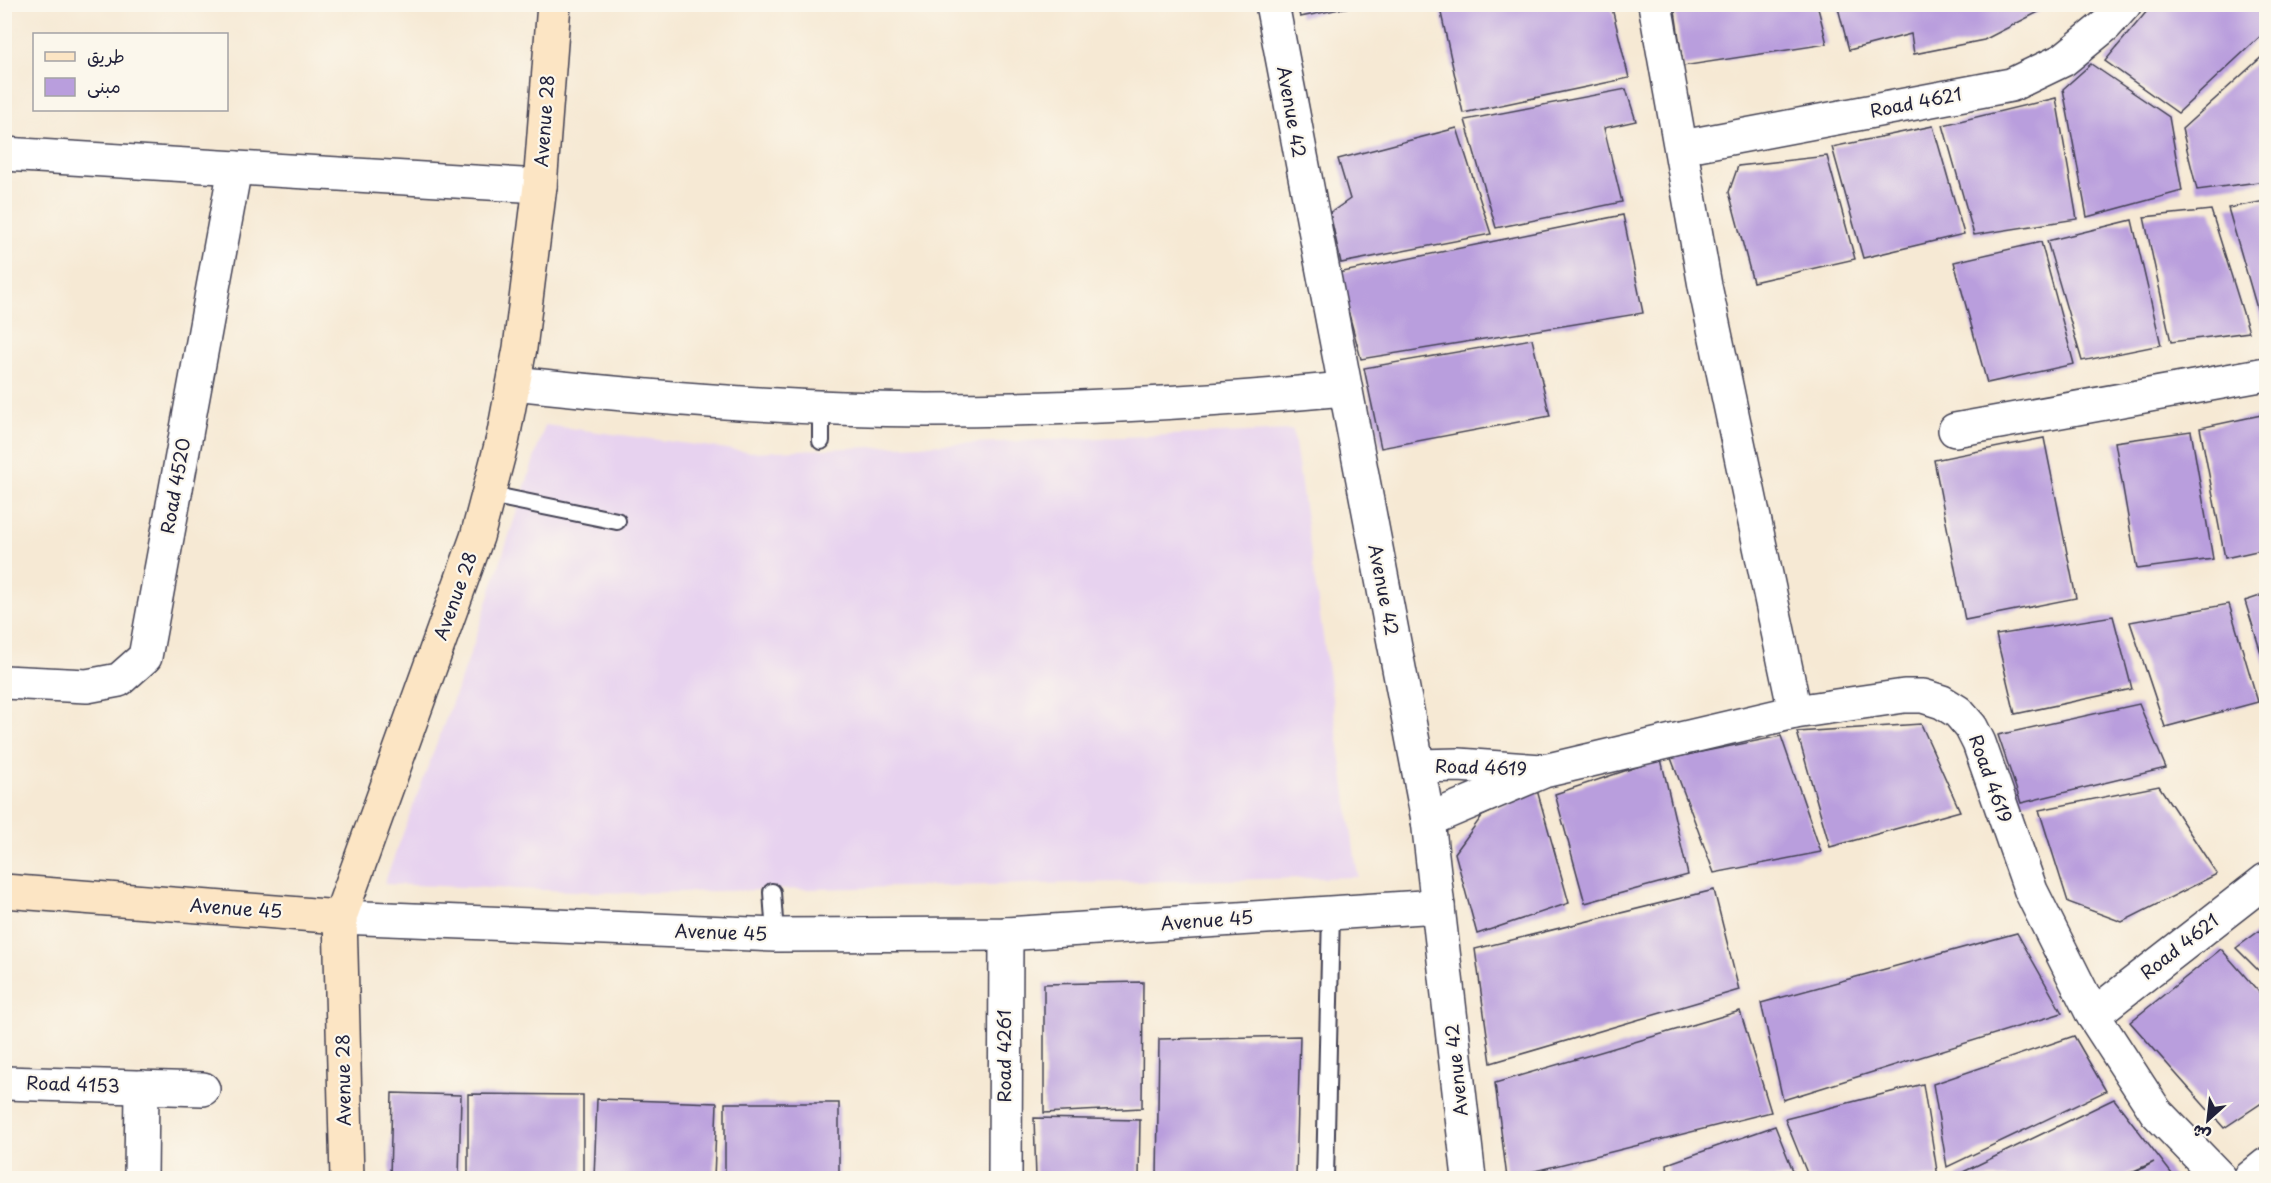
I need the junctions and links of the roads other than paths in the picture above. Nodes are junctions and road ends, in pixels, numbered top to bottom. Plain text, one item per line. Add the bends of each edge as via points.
1 (554, 4) edge
2 (1272, 4) edge
3 (1655, 4) edge
4 (2125, 4) edge
5 (1682, 147) junction
6 (4, 154) edge
7 (235, 168) junction
8 (540, 186) junction
9 (2266, 374) edge
10 (514, 383) junction
11 (1344, 389) junction
12 (820, 407) junction
13 (1955, 430) dead end
14 (821, 441) dead end
15 (490, 495) junction
16 (617, 521) dead end
17 (4, 682) edge
18 (1795, 712) junction
19 (1418, 766) junction
20 (1544, 771) junction
21 (1428, 820) junction
22 (2266, 880) edge
23 (4, 891) edge
24 (772, 892) dead end
25 (1438, 906) junction
26 (1331, 913) junction
27 (340, 917) junction
28 (1006, 934) junction
29 (775, 935) junction
30 (2093, 1015) junction
31 (4, 1083) edge
32 (142, 1087) junction
33 (203, 1089) dead end
34 (2266, 1165) edge
35 (141, 1179) edge
36 (347, 1179) edge
37 (1005, 1179) edge
38 (1325, 1179) edge
39 (1469, 1179) edge
40 (2220, 1179) edge
41 (2250, 1179) edge

1 - 8 street, Avenue 28
2 - 11 street, Avenue 42
3 - 5 street
4 - 5 street, Road 4621 via 2106,26 2063,60 2011,86
5 - 18 street via 1705,286
6 - 7 street
7 - 8 street
7 - 17 street, Road 4520 via 145,657 119,680 87,686
8 - 10 street, Avenue 28
9 - 13 street
10 - 12 street
10 - 15 street, Avenue 28
11 - 12 street via 1135,405 925,410
11 - 19 street, Avenue 42
12 - 14 lane
15 - 16 lane
15 - 27 street, Avenue 28
18 - 20 street, Road 4619
18 - 30 street, Road 4619 via 1904,696 1923,696 1958,712 1979,743 2031,891
19 - 20 street, Road 4619
19 - 21 street, Avenue 42
20 - 21 street, Road 4619
21 - 25 street, Avenue 42
22 - 30 street, Road 4621
23 - 27 street, Avenue 45
24 - 29 lane
25 - 26 street, Avenue 45
25 - 39 street, Avenue 42
26 - 28 street, Avenue 45
26 - 38 lane
27 - 29 street, Avenue 45
27 - 36 street, Avenue 28
28 - 29 street, Avenue 45
28 - 37 street, Road 4261
30 - 40 street, Road 4619 via 2156,1112
31 - 32 street, Road 4153
32 - 33 street, Road 4153
32 - 35 street, Road 4153
34 - 41 street

